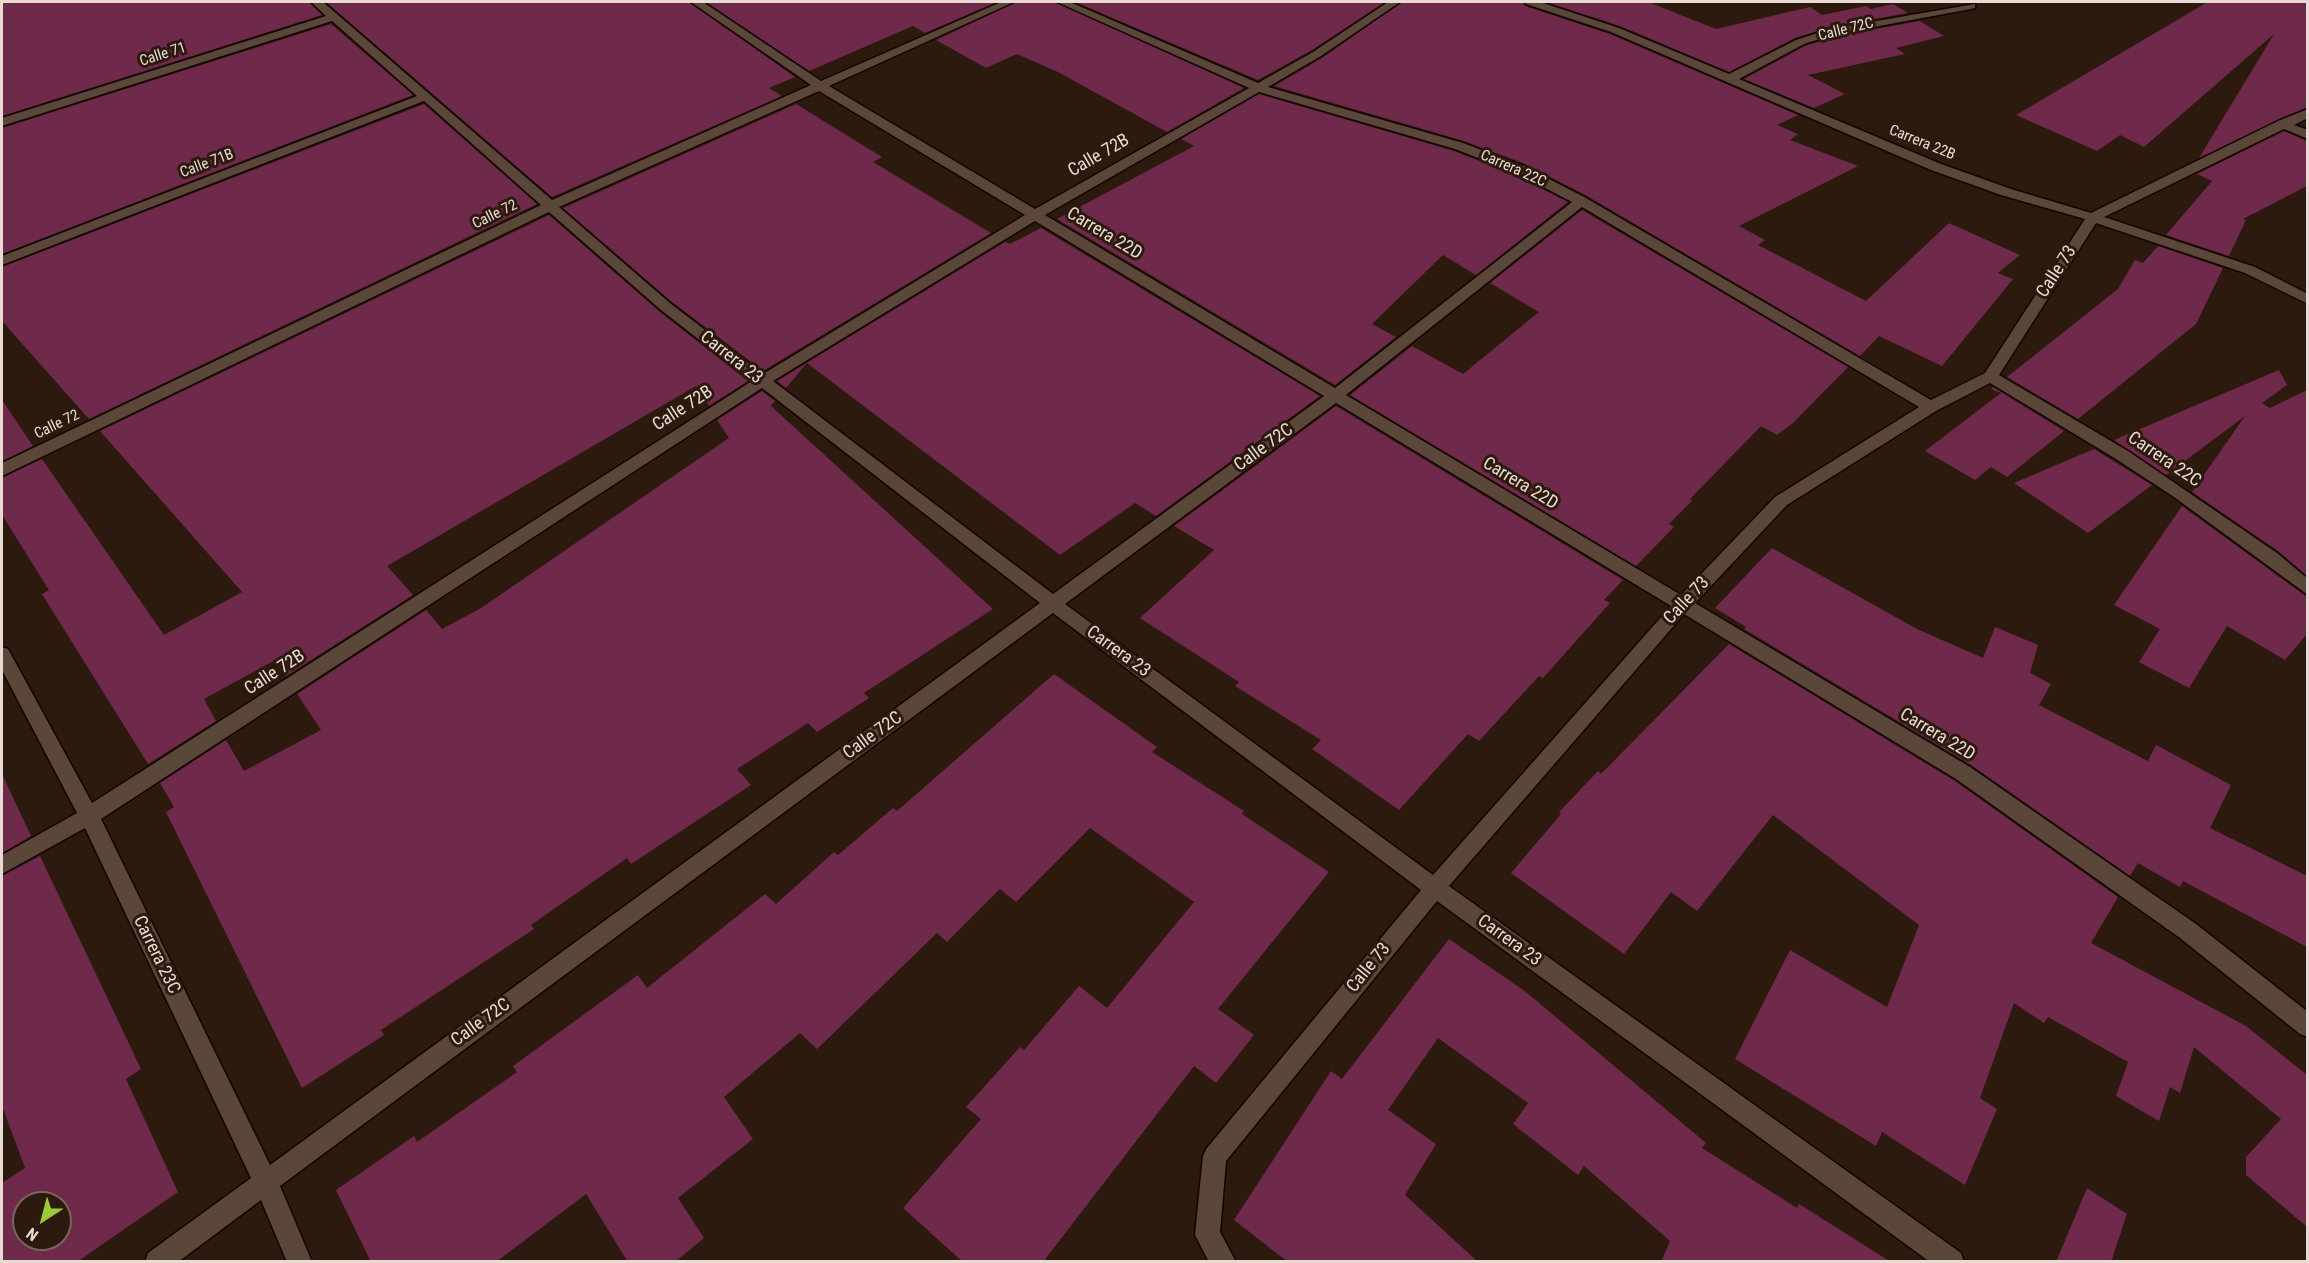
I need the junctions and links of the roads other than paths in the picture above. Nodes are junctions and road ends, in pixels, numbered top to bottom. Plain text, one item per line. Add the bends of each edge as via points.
1 (317, 2) edge
2 (696, 2) edge
3 (1009, 2) edge
4 (1062, 2) edge
5 (1395, 2) edge
6 (1530, 2) edge
7 (1971, 6) dead end
8 (333, 17) junction
9 (1730, 80) junction
10 (820, 86) junction
11 (1259, 88) junction
12 (424, 97) junction
13 (2307, 113) edge
14 (2, 122) edge
15 (2282, 124) junction
16 (2307, 135) edge
17 (1581, 201) junction
18 (550, 206) junction
19 (1035, 215) junction
20 (2093, 217) junction
21 (2, 261) edge
22 (2307, 300) edge
23 (1990, 376) junction
24 (762, 381) junction
25 (1335, 396) junction
26 (1931, 407) junction
27 (2, 470) edge
28 (2307, 589) edge
29 (1053, 604) junction
30 (1683, 604) junction
31 (2, 654) edge
32 (89, 816) junction
33 (2, 865) edge
34 (1435, 888) junction
35 (2307, 1026) edge
36 (266, 1181) junction
37 (157, 1262) edge
38 (300, 1262) edge
39 (1224, 1262) edge
40 (1952, 1262) edge

1 - 8 street, Carrera 23
2 - 10 street, Carrera 22D
3 - 10 street, Calle 72
4 - 11 street, Carrera 22C
5 - 11 street, Calle 72B
6 - 9 street, Carrera 22B via 1593,21
7 - 9 street, Calle 72C via 1823,35 1774,54
8 - 12 street, Carrera 23
8 - 14 street, Calle 71
9 - 20 street, Carrera 22B via 1946,171
10 - 18 street, Calle 72
10 - 19 street, Carrera 22D
11 - 17 street, Carrera 22C via 1459,146 1519,169
11 - 19 street, Calle 72B
12 - 18 street, Carrera 23
12 - 21 street, Calle 71B
13 - 15 street
15 - 16 street
15 - 20 street
17 - 25 street, Calle 72C
17 - 26 street, Carrera 22C
18 - 24 street, Carrera 23 via 666,308
18 - 27 street, Calle 72
19 - 24 street, Calle 72B
19 - 25 street, Carrera 22D
20 - 22 street, Carrera 22B via 2250,270
20 - 23 street, Calle 73
23 - 26 street, Calle 73
23 - 28 street, Carrera 22C via 2180,493 2271,558
24 - 29 street, Carrera 23
24 - 32 street, Calle 72B
25 - 29 street, Calle 72C
25 - 30 street, Carrera 22D
26 - 30 street, Calle 73 via 1781,501
29 - 34 street, Carrera 23
29 - 36 street, Calle 72C
30 - 34 street, Calle 73
30 - 35 street, Carrera 22D via 1963,773 2188,931
31 - 32 street, Carrera 23C
32 - 33 street, Calle 72B
32 - 36 street, Carrera 23C
34 - 39 street, Calle 73 via 1215,1155 1207,1235
34 - 40 street, Carrera 23
36 - 37 street, Calle 72C
36 - 38 street, Carrera 23C

